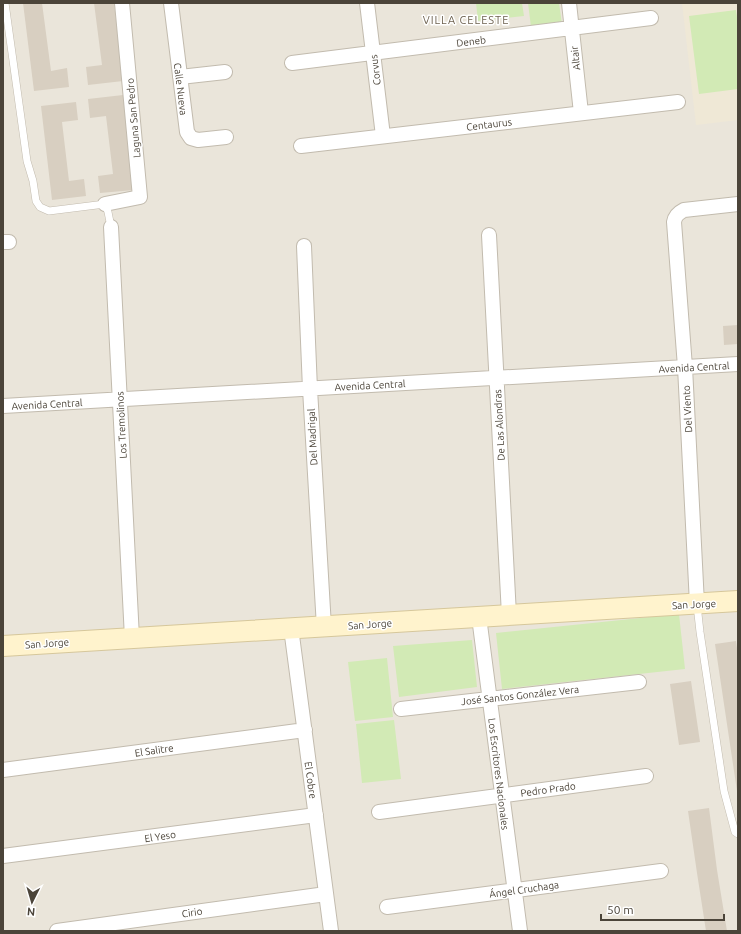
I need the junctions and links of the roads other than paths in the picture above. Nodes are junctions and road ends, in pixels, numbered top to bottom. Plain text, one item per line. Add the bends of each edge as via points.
1 (5, 3) edge
2 (122, 3) edge
3 (170, 3) edge
4 (366, 3) edge
5 (569, 3) edge
6 (651, 18) dead end
7 (572, 28) junction
8 (372, 53) junction
9 (292, 63) dead end
10 (225, 72) dead end
11 (180, 77) junction
12 (678, 102) dead end
13 (581, 113) junction
14 (383, 136) junction
15 (226, 137) dead end
16 (301, 146) dead end
17 (738, 204) edge
18 (107, 208) junction
19 (111, 227) joint
20 (489, 235) dead end
21 (304, 246) dead end
22 (738, 364) edge
23 (685, 367) junction
24 (497, 378) junction
25 (310, 389) junction
26 (120, 400) junction
27 (3, 406) edge
28 (738, 601) edge
29 (697, 604) junction
30 (509, 615) junction
31 (479, 617) junction
32 (324, 627) junction
33 (291, 628) junction
34 (132, 638) junction
35 (3, 646) edge
36 (639, 682) dead end
37 (489, 698) junction
38 (401, 709) dead end
39 (305, 730) junction
40 (3, 770) edge
41 (646, 776) dead end
42 (502, 795) junction
43 (379, 812) dead end
44 (316, 815) junction
45 (738, 834) edge
46 (3, 856) edge
47 (661, 870) dead end
48 (514, 890) junction
49 (326, 894) junction
50 (387, 907) dead end
51 (58, 931) edge
52 (332, 931) edge
53 (520, 931) edge

1 - 18 lane via 25,154 36,201 40,208 49,211
2 - 18 street, Laguna San Pedro via 140,197
3 - 11 street, Calle Nueva
4 - 8 street, Corvus
5 - 7 street, Altair
6 - 7 street, Deneb
7 - 8 street, Deneb
7 - 13 street, Altair
8 - 9 street, Deneb
8 - 14 street, Corvus
10 - 11 street
11 - 15 street, Calle Nueva via 188,135 198,140
12 - 13 street, Centaurus
13 - 14 street, Centaurus
14 - 16 street, Centaurus
17 - 23 street, Del Viento via 688,210 680,212 675,218
18 - 19 lane, Los Tremolinos
19 - 26 street, Los Tremolinos
20 - 24 street, De Las Alondras
21 - 25 street, Del Madrigal
22 - 23 street, Avenida Central
23 - 24 street, Avenida Central
23 - 29 street, Del Viento
24 - 25 street, Avenida Central
24 - 30 street, De Las Alondras
25 - 26 street, Avenida Central
25 - 32 street, Del Madrigal
26 - 27 street, Avenida Central
26 - 34 street, Los Tremolinos
28 - 29 street, San Jorge
29 - 30 street, San Jorge
29 - 45 lane via 724,791 735,832
30 - 31 street, San Jorge
31 - 32 street, San Jorge
31 - 37 street, Los Escritores Nacionales
32 - 33 street, San Jorge
33 - 34 street, San Jorge
33 - 39 street, El Cobre
34 - 35 street, San Jorge
36 - 37 street, José Santos González Vera
37 - 38 street, José Santos González Vera
37 - 42 street, Los Escritores Nacionales
39 - 40 street, El Salitre
39 - 44 street, El Cobre
41 - 42 street, Pedro Prado
42 - 43 street, Pedro Prado
42 - 48 street, Los Escritores Nacionales
44 - 46 street, El Yeso
44 - 49 street, El Cobre
47 - 48 street, Ángel Cruchaga
48 - 50 street, Ángel Cruchaga
48 - 53 street, Los Escritores Nacionales
49 - 51 street, Cirio
49 - 52 street, El Cobre

